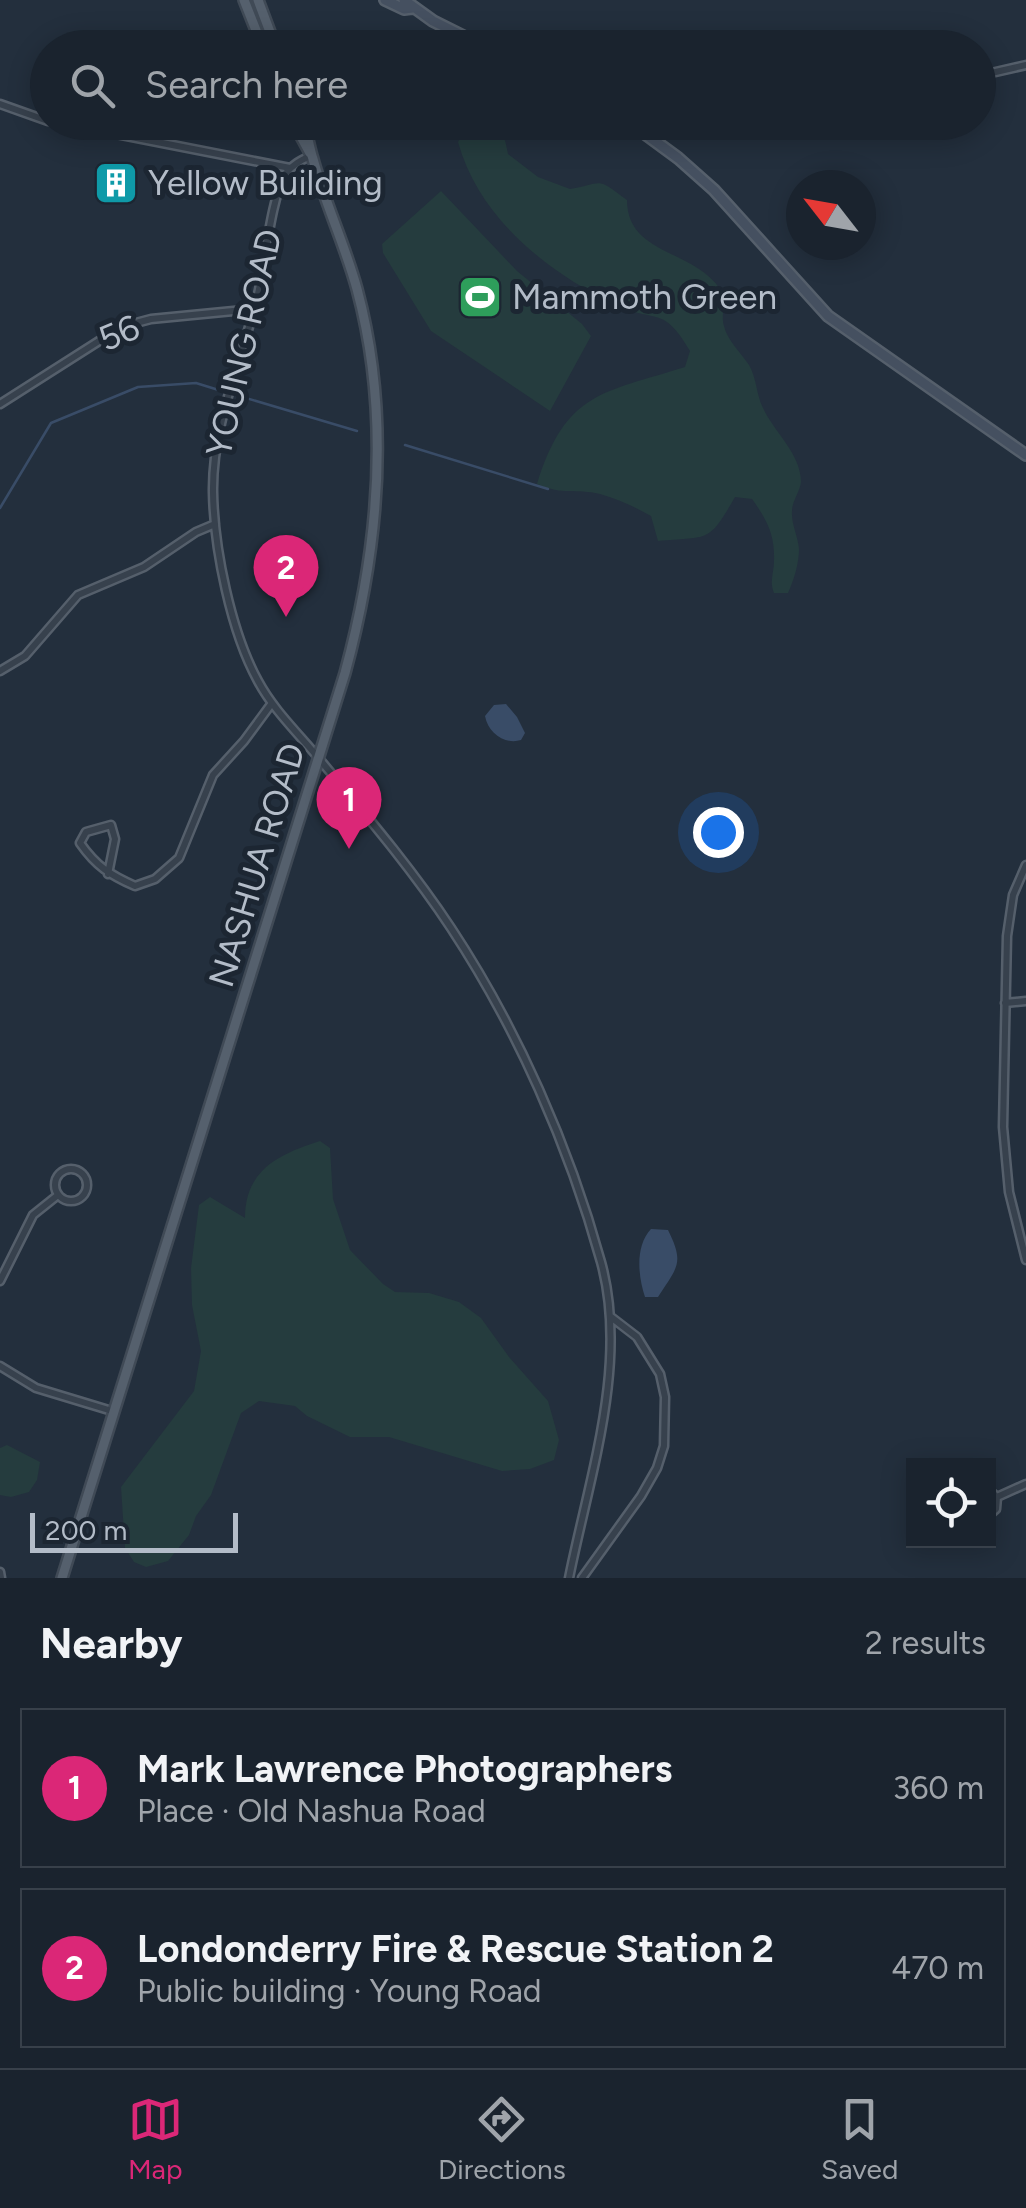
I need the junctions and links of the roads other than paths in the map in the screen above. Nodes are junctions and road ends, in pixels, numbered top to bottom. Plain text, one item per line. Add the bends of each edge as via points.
1 (244, 0) edge
2 (258, 0) edge
3 (385, 0) edge
4 (404, 0) edge
5 (412, 8) junction
6 (256, 30) edge
7 (269, 30) edge
8 (453, 30) edge
9 (1026, 65) edge
10 (996, 72) edge
11 (0, 104) edge
12 (30, 115) edge
13 (148, 140) edge
14 (304, 140) edge
15 (308, 140) edge
16 (654, 140) edge
17 (312, 156) junction
18 (290, 168) junction
19 (254, 309) junction
20 (0, 404) edge
21 (1026, 455) edge
22 (215, 524) junction
23 (0, 671) edge
24 (272, 703) junction
25 (319, 758) junction
26 (1026, 865) edge
27 (108, 874) junction
28 (1026, 1002) edge
29 (1005, 1003) junction
30 (58, 1194) junction
31 (1026, 1260) edge
32 (0, 1281) edge
33 (611, 1316) junction
34 (0, 1366) edge
35 (112, 1411) junction
36 (1026, 1484) edge
37 (997, 1497) joint
38 (996, 1509) edge
39 (62, 1578) edge
40 (569, 1578) edge
41 (582, 1578) edge

1 - 6 main road
2 - 7 main road
3 - 5 main road
4 - 5 main road
5 - 8 main road
9 - 10 street
11 - 12 street
13 - 18 street
14 - 17 main road, NASHUA ROAD
15 - 17 main road, NASHUA ROAD
16 - 21 main road via 714,190 828,316
17 - 18 street
17 - 25 main road, NASHUA ROAD via 363,314 377,433 375,523 363,604
18 - 19 street, YOUNG ROAD
19 - 20 street, 56 via 120,327
19 - 22 street, YOUNG ROAD via 216,448
22 - 23 street via 144,567 78,596 31,650
22 - 24 street, YOUNG ROAD via 241,638
24 - 25 street, YOUNG ROAD
24 - 27 street via 213,775 178,858 155,880 135,886
25 - 33 street, YOUNG ROAD via 423,888 498,1010 568,1164 600,1256
25 - 35 main road, NASHUA ROAD
26 - 29 street via 1010,911
27 - 27 street via 80,842 86,832 110,825 115,839
28 - 29 street
29 - 31 street via 1004,1152
30 - 30 street via 62,1173 74,1170 85,1178 80,1199
30 - 32 street via 34,1215
33 - 40 street, YOUNG ROAD via 610,1376
33 - 41 street via 637,1337 660,1374 664,1446 650,1483
34 - 35 street via 36,1388
35 - 39 main road, NASHUA ROAD
36 - 37 street
37 - 38 street

